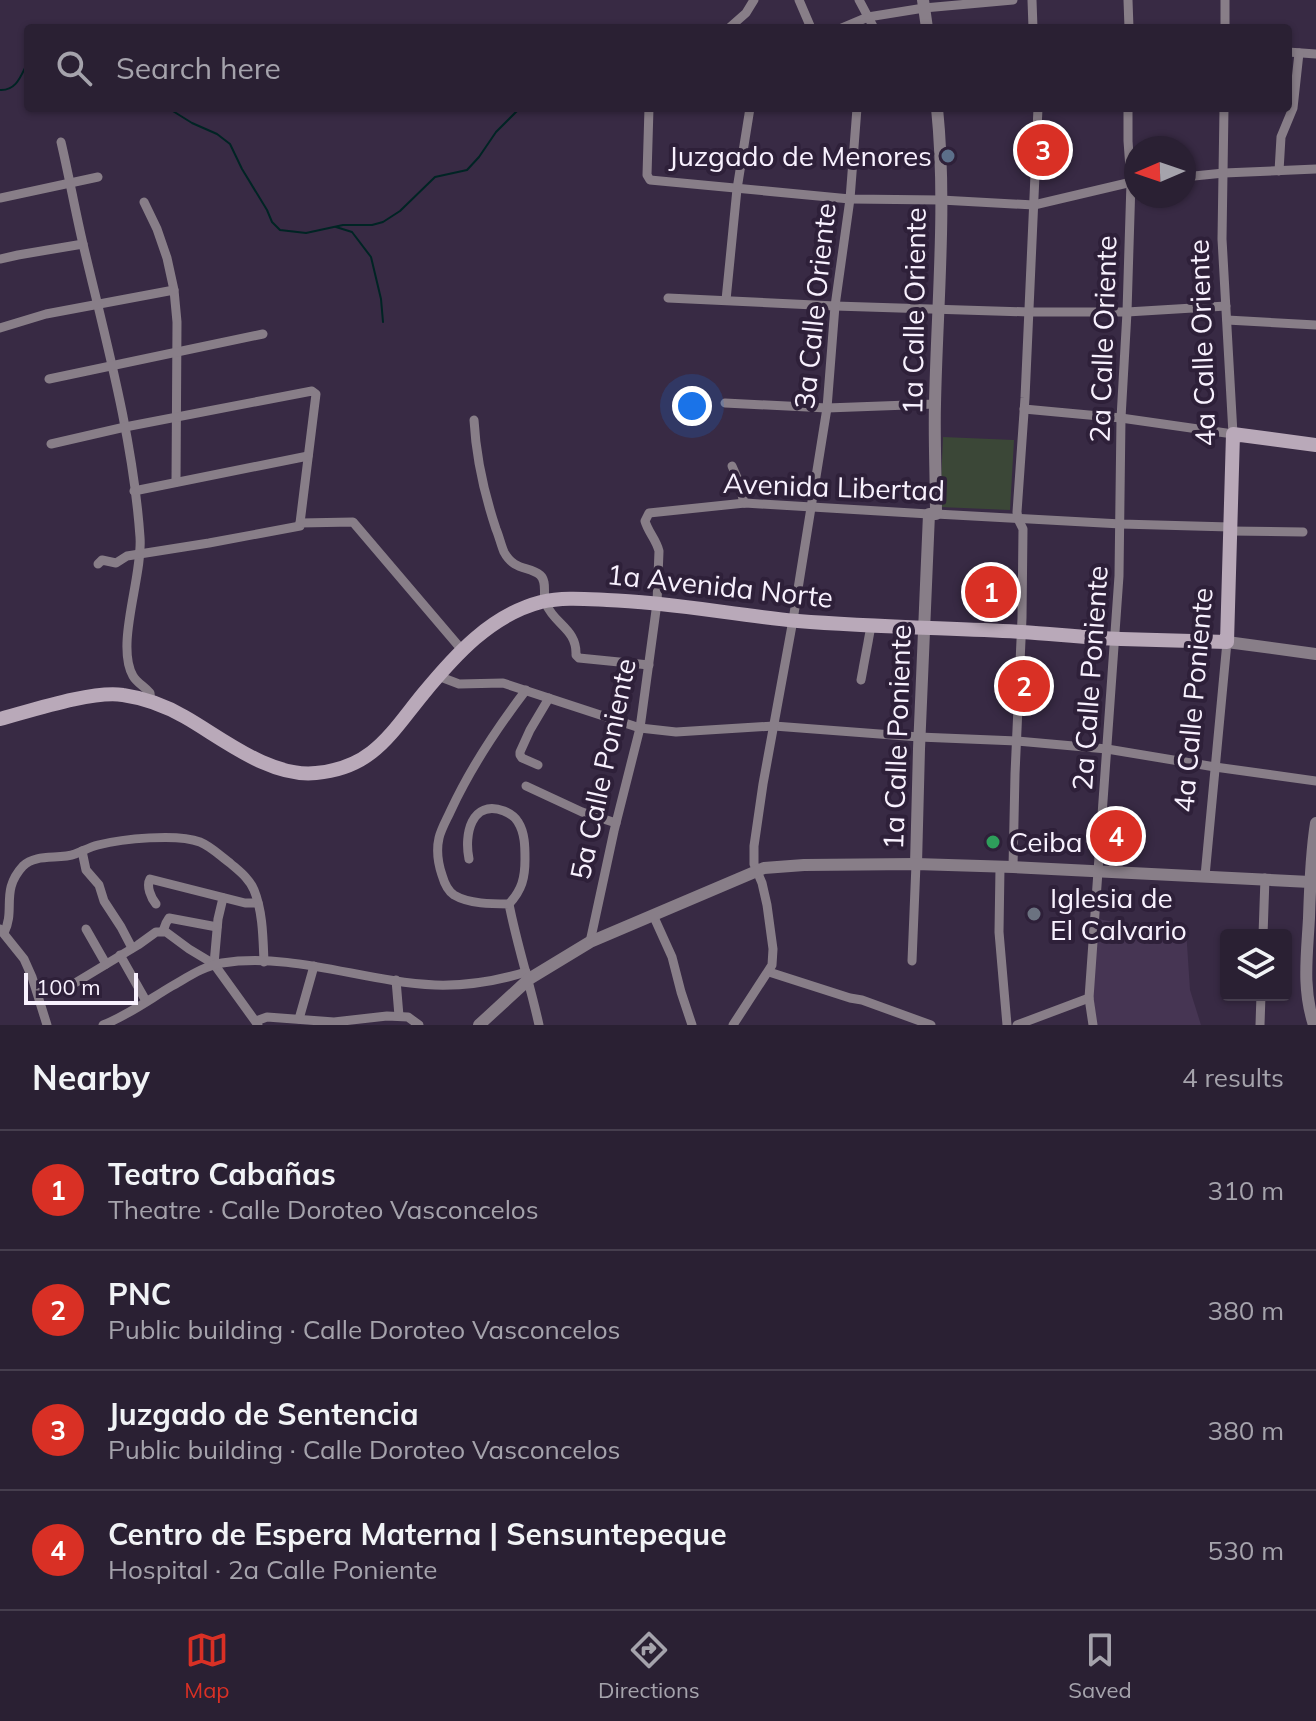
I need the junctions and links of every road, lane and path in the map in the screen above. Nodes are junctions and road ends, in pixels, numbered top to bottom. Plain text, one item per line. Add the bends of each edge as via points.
1 (754, 0) edge
2 (799, 0) edge
3 (859, 0) edge
4 (1013, 0) edge
5 (1032, 0) edge
6 (1128, 0) edge
7 (1225, 0) edge
8 (924, 4) edge
9 (868, 17) junction
10 (734, 24) edge
11 (809, 24) edge
12 (851, 24) edge
13 (872, 24) edge
14 (926, 24) edge
15 (1033, 24) edge
16 (1129, 24) edge
17 (1225, 24) edge
18 (1292, 52) edge
19 (1299, 53) junction
20 (1316, 54) edge
21 (1292, 110) edge
22 (649, 112) edge
23 (749, 112) edge
24 (857, 112) edge
25 (937, 112) edge
26 (1038, 112) edge
27 (1128, 112) edge
28 (1224, 112) edge
29 (1291, 112) edge
30 (1128, 136) edge
31 (61, 142) dead end
32 (1316, 169) edge
33 (1279, 171) junction
34 (1224, 173) junction
35 (1196, 176) edge
36 (98, 177) dead end
37 (70, 183) junction
38 (1124, 184) edge
39 (737, 189) junction
40 (0, 198) edge
41 (850, 199) junction
42 (941, 200) junction
43 (144, 202) dead end
44 (1034, 205) junction
45 (1132, 208) edge
46 (83, 244) junction
47 (0, 259) edge
48 (174, 290) junction
49 (668, 298) dead end
50 (726, 300) junction
51 (99, 305) junction
52 (835, 306) junction
53 (1226, 306) junction
54 (940, 310) junction
55 (1029, 312) junction
56 (1127, 312) junction
57 (1227, 320) junction
58 (1316, 325) edge
59 (0, 328) edge
60 (263, 334) dead end
61 (177, 353) junction
62 (113, 367) junction
63 (49, 379) dead end
64 (725, 403) dead end
65 (935, 404) junction
66 (827, 408) junction
67 (1024, 409) junction
68 (177, 417) junction
69 (1121, 418) junction
70 (474, 420) dead end
71 (125, 427) junction
72 (1233, 434) junction
73 (51, 444) dead end
74 (1316, 445) edge
75 (308, 456) junction
76 (732, 466) dead end
77 (176, 482) junction
78 (134, 491) junction
79 (744, 503) junction
80 (811, 508) junction
81 (649, 513) joint
82 (932, 514) junction
83 (1018, 519) junction
84 (300, 523) junction
85 (1121, 524) junction
86 (1230, 529) junction
87 (1303, 532) dead end
88 (140, 555) junction
89 (98, 564) dead end
90 (544, 602) junction
91 (657, 603) junction
92 (793, 620) junction
93 (871, 626) junction
94 (925, 629) junction
95 (1022, 632) junction
96 (1114, 639) junction
97 (1227, 642) junction
98 (462, 650) junction
99 (1316, 654) edge
100 (649, 665) junction
101 (438, 676) junction
102 (861, 680) dead end
103 (526, 690) junction
104 (549, 698) junction
105 (151, 702) junction
106 (0, 719) edge
107 (774, 726) junction
108 (640, 728) junction
109 (919, 737) junction
110 (1017, 741) junction
111 (1107, 749) junction
112 (538, 765) dead end
113 (1215, 767) junction
114 (1316, 781) edge
115 (526, 786) dead end
116 (616, 823) junction
117 (1316, 823) edge
118 (82, 851) junction
119 (1314, 858) edge
120 (469, 859) dead end
121 (916, 864) junction
122 (1006, 867) junction
123 (757, 872) junction
124 (1099, 872) junction
125 (1205, 876) junction
126 (1265, 878) junction
127 (1310, 882) junction
128 (223, 898) junction
129 (258, 903) junction
130 (156, 904) dead end
131 (509, 904) junction
132 (653, 915) junction
133 (217, 927) junction
134 (86, 929) dead end
135 (1263, 929) edge
136 (2, 931) edge
137 (163, 931) junction
138 (590, 942) junction
139 (1312, 944) edge
140 (132, 948) junction
141 (120, 955) junction
142 (912, 961) dead end
143 (264, 962) junction
144 (106, 964) junction
145 (214, 964) junction
146 (314, 966) junction
147 (769, 972) junction
148 (527, 976) junction
149 (396, 980) junction
150 (75, 983) dead end
151 (1089, 998) junction
152 (146, 1001) junction
153 (1261, 1001) edge
154 (399, 1016) junction
155 (299, 1019) junction
156 (907, 1021) edge
157 (257, 1023) edge
158 (47, 1025) edge
159 (103, 1025) edge
160 (419, 1025) edge
161 (479, 1025) edge
162 (539, 1025) edge
163 (692, 1025) edge
164 (733, 1025) edge
165 (931, 1025) edge
166 (1007, 1025) edge
167 (1017, 1025) edge
168 (1093, 1025) edge
169 (1260, 1025) edge
170 (1314, 1025) edge

1 - 10 street
2 - 11 street
3 - 9 street
4 - 8 street
5 - 15 street
6 - 16 street
7 - 17 street
8 - 9 street
8 - 14 street
9 - 12 street
9 - 13 street
18 - 19 street
19 - 20 street
19 - 21 street
22 - 39 street via 650,180
23 - 39 street
24 - 41 street, 3a Calle Oriente
25 - 42 street, 1a Calle Oriente
26 - 44 street
27 - 30 street, 2a Calle Oriente
28 - 34 street, 4a Calle Oriente
29 - 33 street via 1281,137
31 - 37 street
32 - 33 street
33 - 34 street
34 - 35 street
34 - 53 street, 4a Calle Oriente
36 - 37 street
37 - 40 street
37 - 46 street
38 - 44 street
39 - 41 street
39 - 50 street
41 - 42 street
41 - 52 street, 3a Calle Oriente
42 - 44 street
42 - 54 street, 1a Calle Oriente
43 - 48 street
44 - 55 street
45 - 56 street, 2a Calle Oriente
46 - 47 street
46 - 51 street
48 - 51 street
48 - 61 street
49 - 50 street
50 - 52 street
51 - 59 street
51 - 62 street
52 - 54 street
52 - 66 street, 3a Calle Oriente
53 - 56 street
53 - 57 street, 4a Calle Oriente
54 - 55 street
54 - 65 street, 1a Calle Oriente
55 - 56 street
55 - 67 street
56 - 69 street, 2a Calle Oriente
57 - 58 street
57 - 72 street, 4a Calle Oriente
60 - 61 street
61 - 62 street
61 - 68 street
62 - 63 street
62 - 71 street
64 - 66 street
65 - 66 street
65 - 82 street, 1a Calle Oriente
66 - 80 street, 3a Calle Oriente
67 - 69 street
67 - 83 street
68 - 71 street
68 - 75 street via 312,391 316,394
68 - 77 street
69 - 72 street
69 - 85 street, 2a Calle Oriente
70 - 90 street via 479,467 505,554 541,576
71 - 73 street
71 - 78 street
72 - 74 main road
72 - 86 main road, 4a Calle Oriente
75 - 77 street
75 - 84 street
76 - 79 street
77 - 78 street
78 - 88 street
79 - 80 street, Avenida Libertad
79 - 81 street, Avenida Libertad
80 - 82 street, Avenida Libertad
80 - 92 street, 3a Calle Oriente
81 - 91 street, 5a Calle Poniente via 645,521 659,551
82 - 83 street, Avenida Libertad
82 - 94 street, 1a Calle Poniente
83 - 85 street, Avenida Libertad
83 - 95 street via 1023,529
84 - 88 street
84 - 98 street via 353,522
85 - 86 street, Avenida Libertad
85 - 96 street, 2a Calle Poniente
86 - 87 street, Avenida Libertad
86 - 97 main road, 4a Calle Poniente
88 - 89 street
88 - 105 street via 126,655
90 - 91 main road, 1a Avenida Norte
90 - 98 main road, 1a Avenida Norte via 511,612
90 - 100 street via 574,638 579,658
91 - 92 main road, 1a Avenida Norte
91 - 100 street, 5a Calle Poniente
92 - 93 main road, 1a Avenida Norte
92 - 107 street, 3a Calle Oriente
93 - 94 main road, 1a Avenida Norte
93 - 102 street
94 - 95 main road, 1a Avenida Norte
94 - 109 street, 1a Calle Poniente
95 - 96 main road, 1a Avenida Norte
95 - 110 street
96 - 97 main road, 1a Avenida Norte
96 - 111 street, 2a Calle Poniente
97 - 99 street
97 - 113 street, 4a Calle Poniente
98 - 101 main road, 1a Avenida Norte
100 - 108 street, 5a Calle Poniente
101 - 103 street via 459,684 503,683
101 - 105 main road, 1a Avenida Norte via 375,751 318,773 267,763
103 - 104 street
103 - 131 street via 475,764 437,852 451,894
104 - 108 street
104 - 112 street via 520,752
105 - 106 main road, 1a Avenida Norte via 105,694
107 - 108 street via 676,732
107 - 109 street
107 - 123 street, 3a Calle Oriente via 754,846
108 - 116 street, 5a Calle Poniente
109 - 110 street
109 - 121 street, 1a Calle Poniente
110 - 111 street
110 - 122 street
111 - 113 street
111 - 124 street, 2a Calle Poniente
113 - 114 street
113 - 125 street, 4a Calle Poniente
115 - 116 street
116 - 138 street, 5a Calle Poniente
117 - 119 street
118 - 129 street via 157,837 198,841 241,872
118 - 136 street via 29,861 20,869 7,891 8,919
118 - 140 street via 86,870
119 - 127 street
120 - 131 street via 467,834 477,815 498,809 514,817 523,834 525,877
121 - 122 street
121 - 123 street via 804,865
121 - 142 street, 1a Calle Poniente
122 - 124 street
122 - 166 street via 999,932
123 - 132 street
123 - 147 street, 3a Calle Oriente via 770,928
124 - 125 street
124 - 151 street, 2a Calle Poniente
125 - 126 street
126 - 127 street
126 - 135 street
127 - 139 street
128 - 129 street
128 - 130 street via 150,879
128 - 133 street
129 - 143 street
131 - 148 street
132 - 138 street
132 - 163 street
133 - 137 street via 169,918
133 - 145 street
134 - 144 street
136 - 158 street via 24,959
137 - 140 street
137 - 145 street
138 - 148 street
139 - 170 street via 1306,988
140 - 141 street
141 - 144 street
141 - 152 street
143 - 145 street
143 - 146 street
144 - 150 street
145 - 152 street
145 - 157 street
146 - 149 street
146 - 155 street
147 - 156 street via 862,1000
147 - 164 street
148 - 149 street via 450,985
148 - 161 street
148 - 162 street
149 - 154 street
151 - 167 street
151 - 168 street, 2a Calle Poniente
152 - 159 street
153 - 169 street
154 - 155 street via 334,1022
154 - 160 street
155 - 157 street via 267,1017
156 - 165 street

